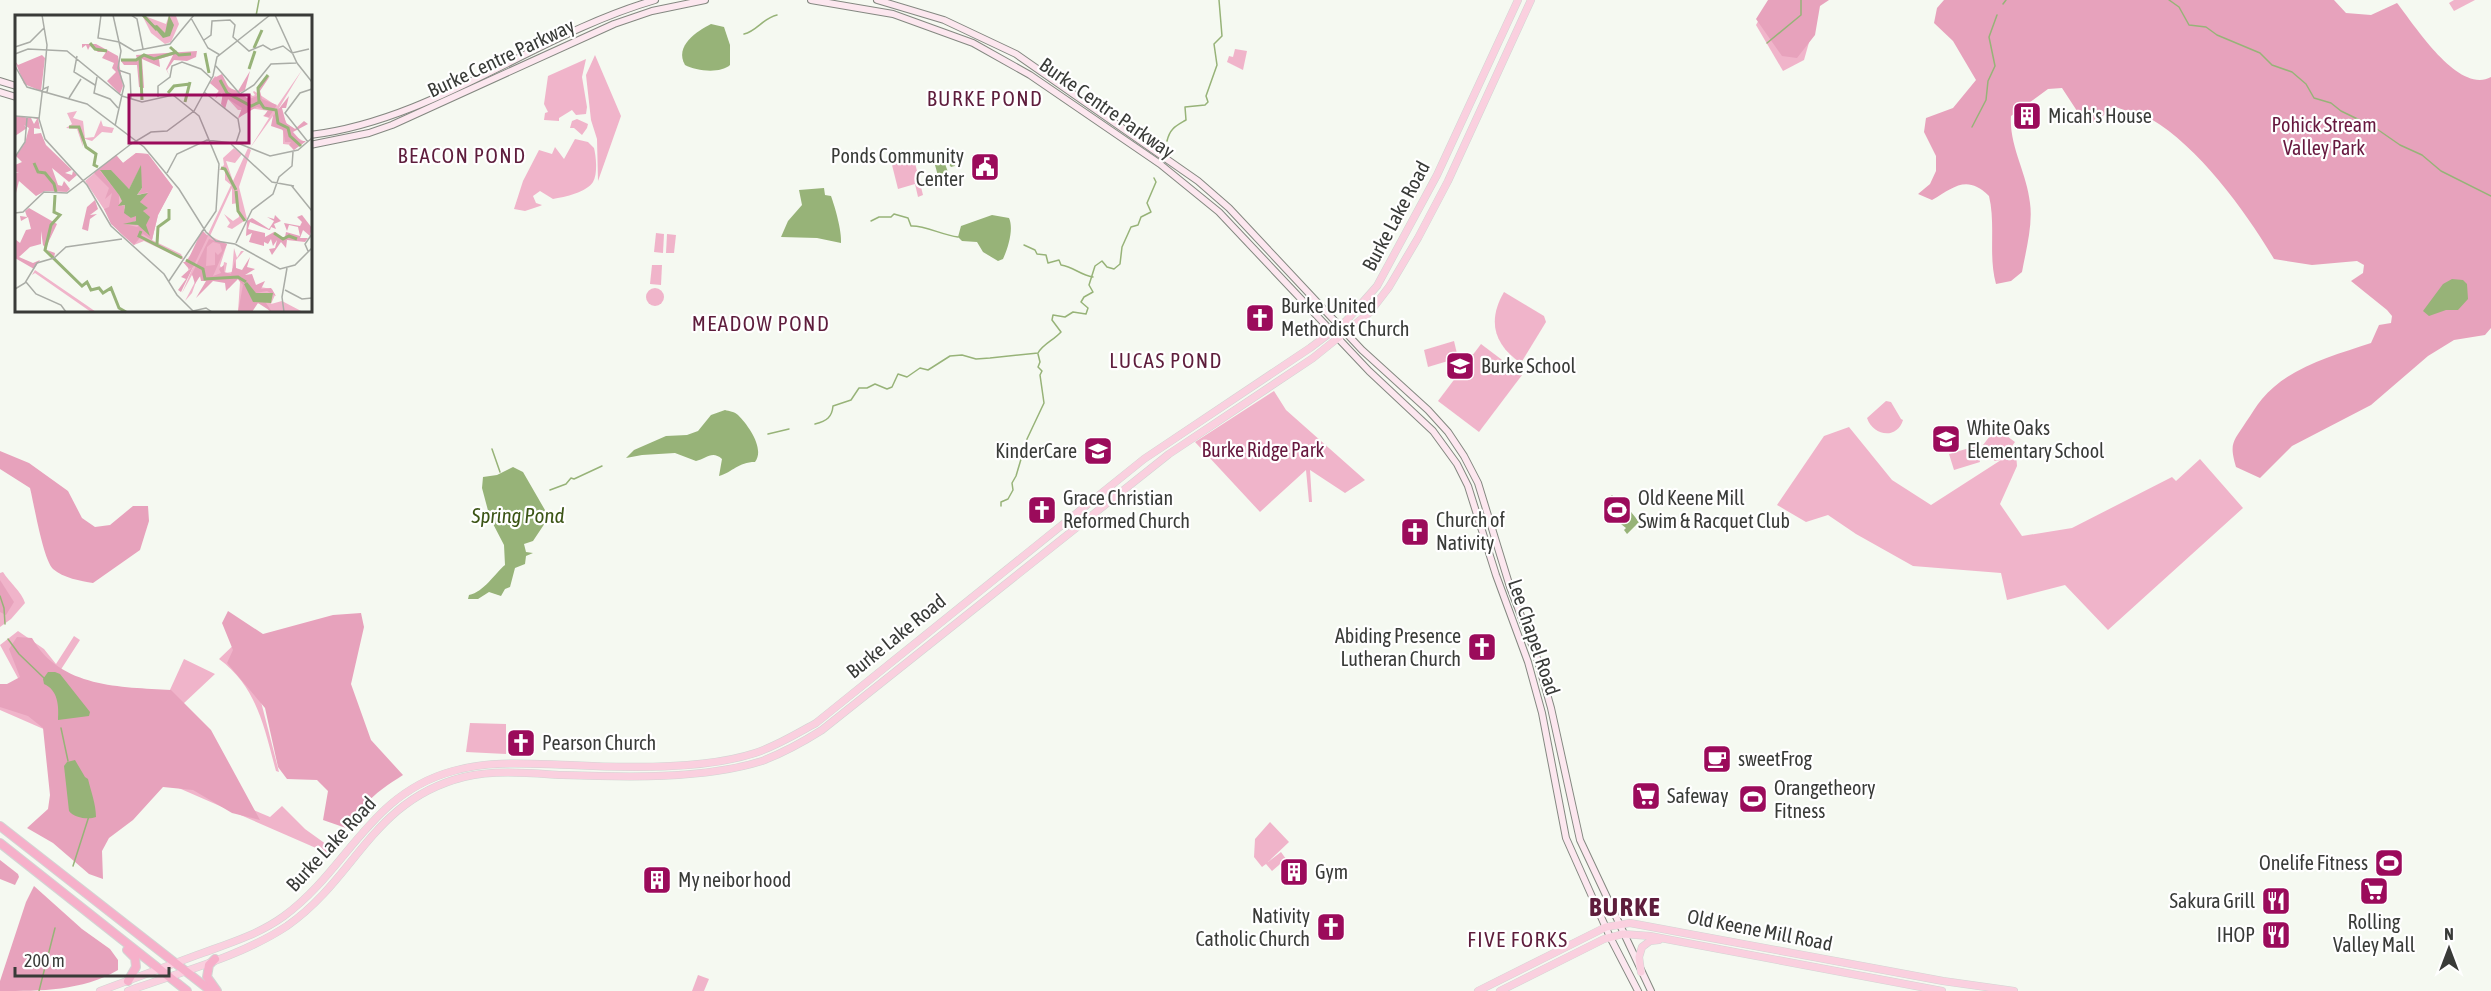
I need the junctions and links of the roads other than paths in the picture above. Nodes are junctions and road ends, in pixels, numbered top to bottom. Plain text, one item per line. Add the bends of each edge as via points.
1 (655, 0) edge
2 (705, 0) edge
3 (811, 0) edge
4 (877, 0) edge
5 (1518, 0) edge
6 (1531, 0) edge
7 (0, 81) edge
8 (15, 86) edge
9 (0, 92) edge
10 (15, 97) edge
11 (366, 123) junction
12 (369, 133) junction
13 (312, 135) edge
14 (312, 145) edge
15 (1340, 326) junction
16 (1332, 332) junction
17 (1346, 333) junction
18 (1339, 339) junction
19 (0, 826) edge
20 (0, 843) edge
21 (1618, 924) junction
22 (103, 926) junction
23 (1606, 927) junction
24 (1623, 934) junction
25 (1610, 937) junction
26 (1670, 940) junction
27 (215, 959) junction
28 (175, 963) junction
29 (160, 969) junction
30 (184, 970) junction
31 (1641, 972) junction
32 (169, 976) junction
33 (128, 981) junction
34 (100, 991) edge
35 (128, 991) edge
36 (187, 991) edge
37 (211, 991) edge
38 (217, 991) edge
39 (1478, 991) edge
40 (1500, 991) edge
41 (1638, 991) edge
42 (1651, 991) edge
43 (1942, 991) edge
44 (2014, 991) edge

1 - 11 main road, Burke Centre Parkway via 598,20 432,98
2 - 12 main road, Burke Centre Parkway via 633,17 427,111
3 - 16 main road, Burke Centre Parkway via 864,7 920,22 973,43 1023,71 1208,201
4 - 15 main road, Burke Centre Parkway via 944,20 1016,54 1168,159 1229,208
5 - 15 main road, Burke Lake Road via 1451,149 1380,281
6 - 17 main road, Burke Lake Road via 1448,181 1400,270 1379,302
7 - 8 main road
9 - 10 main road
11 - 12 main road
11 - 13 main road, Burke Centre Parkway
12 - 14 main road, Burke Centre Parkway
15 - 16 main road, Burke Lake Road
15 - 17 main road, Burke Centre Parkway
16 - 18 main road, Lee Chapel Road
16 - 28 main road, Burke Lake Road via 1144,459 816,723 785,741 738,757 701,763 495,764 447,773 408,791 383,810 317,888 283,917 241,939
17 - 18 main road, Burke Lake Road
17 - 21 main road, Lee Chapel Road via 1438,421 1478,483 1547,691 1575,826
18 - 23 main road, Lee Chapel Road via 1425,422 1464,478 1539,699 1566,838
18 - 27 main road, Burke Lake Road via 1169,454 822,729 790,749 744,766 704,772 619,776 492,773 447,783 414,798 390,816 323,896 294,920 266,939
19 - 28 highway
20 - 22 highway
21 - 23 main road, Old Keene Mill Road
21 - 24 main road, Lee Chapel Road
21 - 44 main road, Old Keene Mill Road via 1651,926 1934,980
22 - 29 highway
22 - 33 highway via 135,958 134,973
23 - 25 main road, Lee Chapel Road
23 - 39 main road, Old Keene Mill Road
24 - 25 main road, Old Keene Mill Road
24 - 26 main road, Old Keene Mill Road
24 - 31 main road, Lee Chapel Road
25 - 40 main road, Old Keene Mill Road
25 - 41 main road, Lee Chapel Road
26 - 31 main road via 1644,944 1639,953
26 - 43 main road, Old Keene Mill Road
27 - 30 main road, Burke Lake Road
27 - 38 highway via 207,977
28 - 29 main road, Burke Lake Road
28 - 30 highway
29 - 32 highway
29 - 33 main road, Burke Lake Road
30 - 32 main road, Burke Lake Road
30 - 37 highway
31 - 42 main road, Lee Chapel Road
32 - 35 main road, Burke Lake Road
32 - 36 highway
33 - 34 main road, Burke Lake Road

